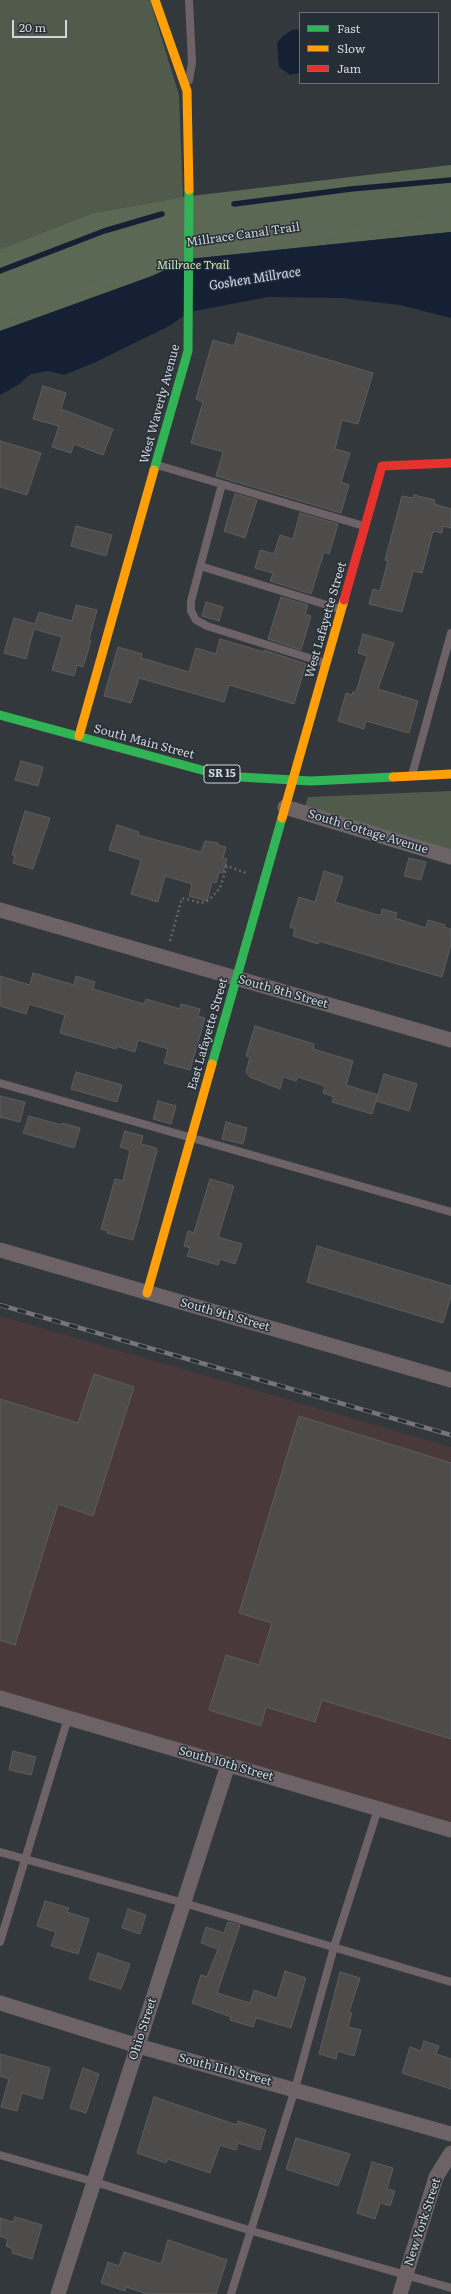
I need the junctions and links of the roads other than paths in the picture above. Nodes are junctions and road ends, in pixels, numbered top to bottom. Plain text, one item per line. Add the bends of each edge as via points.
1 (155, 0) edge
2 (188, 0) edge
3 (187, 91) junction
4 (451, 463) edge
5 (156, 465) junction
6 (222, 484) junction
7 (365, 526) junction
8 (200, 566) junction
9 (341, 609) junction
10 (451, 633) edge
11 (326, 663) junction
12 (1, 719) edge
13 (79, 736) junction
14 (451, 774) edge
15 (412, 776) junction
16 (292, 781) junction
17 (285, 807) junction
18 (451, 857) edge
19 (0, 910) edge
20 (236, 979) junction
21 (451, 1039) edge
22 (0, 1083) edge
23 (192, 1136) junction
24 (451, 1212) edge
25 (0, 1250) edge
26 (147, 1293) junction
27 (451, 1380) edge
28 (0, 1698) edge
29 (68, 1718) junction
30 (228, 1765) junction
31 (378, 1809) junction
32 (451, 1830) edge
33 (0, 1852) edge
34 (25, 1860) junction
35 (184, 1903) junction
36 (0, 1942) edge
37 (334, 1947) junction
38 (451, 1982) edge
39 (0, 2003) edge
40 (138, 2046) junction
41 (295, 2089) junction
42 (451, 2134) edge
43 (451, 2153) edge
44 (0, 2155) edge
45 (95, 2182) junction
46 (252, 2231) junction
47 (406, 2275) junction
48 (451, 2288) edge
49 (58, 2294) edge
50 (231, 2294) edge
51 (400, 2294) edge

1 - 3 street, West Waverly Avenue
2 - 3 lane via 192,63
3 - 5 street, West Waverly Avenue via 189,335 185,365
4 - 7 street, West Lafayette Street via 382,466
5 - 6 lane
5 - 13 street, West Waverly Avenue
6 - 7 lane
6 - 8 lane
7 - 9 street, West Lafayette Street
8 - 9 lane
8 - 11 lane via 191,601 191,611 196,620 207,626
9 - 11 street, West Lafayette Street
10 - 15 lane
11 - 16 street, West Lafayette Street
12 - 13 street, South Main Street / SR 15
13 - 16 street, South Main Street / SR 15 via 210,772
14 - 15 street, South Main Street / SR 15
15 - 16 street, South Main Street / SR 15
16 - 17 street, East Lafayette Street
17 - 18 street, South Cottage Avenue
17 - 20 street, East Lafayette Street
19 - 20 street, South 8th Street
20 - 21 street, South 8th Street
20 - 23 street, East Lafayette Street
22 - 23 lane
23 - 24 lane
23 - 26 street, East Lafayette Street
25 - 26 street, South 9th Street
26 - 27 street, South 9th Street
28 - 29 street, South 10th Street
29 - 30 street, South 10th Street
29 - 34 lane
30 - 31 street, South 10th Street
30 - 35 street, Ohio Street
31 - 32 street, South 10th Street
31 - 37 lane
33 - 34 lane
34 - 35 lane
34 - 36 lane
35 - 37 lane
35 - 40 street, Ohio Street
37 - 38 lane
37 - 41 lane
39 - 40 street, South 11th Street
40 - 41 street, South 11th Street
40 - 45 street, Ohio Street
41 - 42 street, South 11th Street
41 - 46 lane
43 - 47 street, New York Street via 436,2177
44 - 45 lane
45 - 46 lane
45 - 49 street, Ohio Street
46 - 47 lane
46 - 50 lane
47 - 48 lane
47 - 51 street, New York Street

